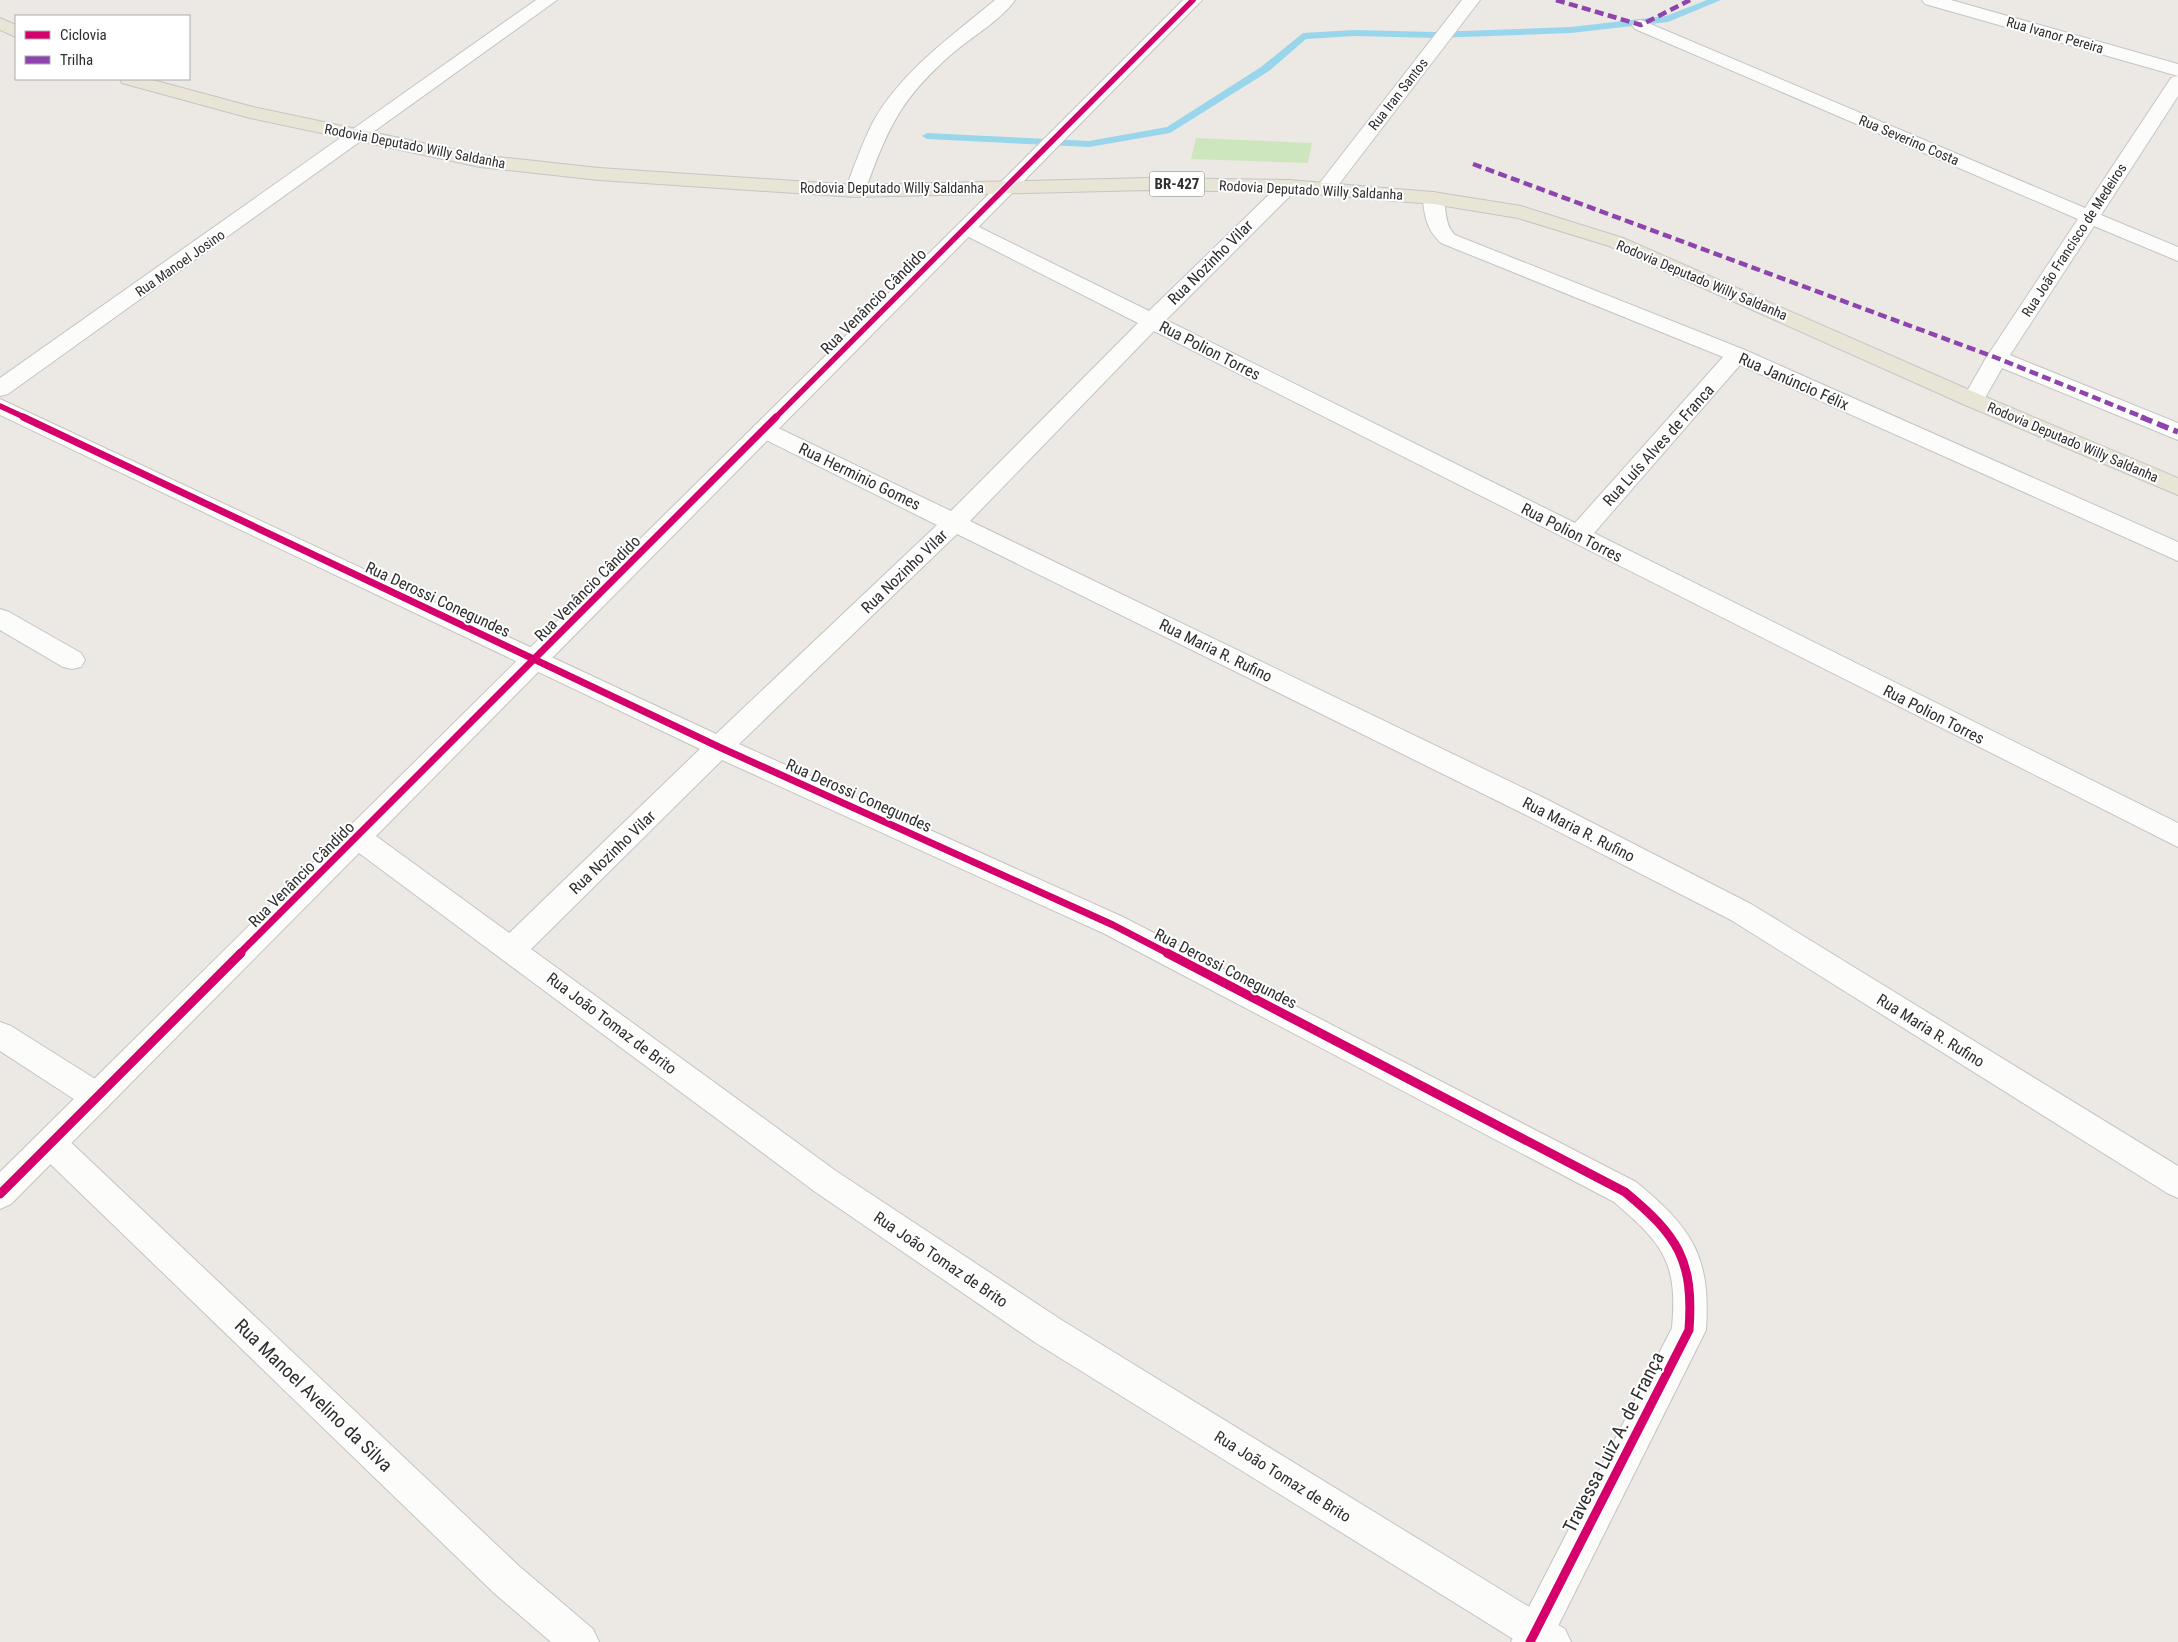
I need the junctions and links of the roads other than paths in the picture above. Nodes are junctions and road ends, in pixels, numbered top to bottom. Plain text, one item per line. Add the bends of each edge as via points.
1 (548, 0) edge
2 (1006, 0) edge
3 (1193, 0) edge
4 (1471, 0) edge
5 (1932, 0) edge
6 (0, 23) edge
7 (1641, 25) dead end
8 (15, 31) edge
9 (2178, 70) edge
10 (133, 80) edge
11 (2178, 82) edge
12 (359, 136) junction
13 (1289, 186) junction
14 (1007, 187) junction
15 (1326, 188) junction
16 (855, 191) junction
17 (1433, 198) junction
18 (2090, 218) junction
19 (966, 228) junction
20 (2178, 254) edge
21 (1152, 321) junction
22 (1737, 355) junction
23 (1997, 358) junction
24 (0, 390) edge
25 (1973, 400) junction
26 (0, 406) edge
27 (764, 430) junction
28 (2178, 432) edge
29 (2178, 487) edge
30 (954, 523) junction
31 (1578, 534) junction
32 (2178, 552) edge
33 (0, 618) edge
34 (72, 660) dead end
35 (535, 660) junction
36 (719, 747) junction
37 (2178, 836) edge
38 (357, 837) junction
39 (512, 949) junction
40 (0, 1035) edge
41 (97, 1096) junction
42 (51, 1144) junction
43 (2178, 1184) edge
44 (0, 1194) edge
45 (1679, 1250) joint
46 (1539, 1638) edge
47 (580, 1642) edge

1 - 12 street, Rua Manoel Josino
2 - 16 street via 926,68 902,94 884,119
3 - 14 street, Rua Venâncio Cândido
4 - 15 street, Rua Iran Santos
5 - 9 street, Rua Ivanor Pereira
6 - 8 main road
7 - 18 street, Rua Severino Costa
10 - 12 main road, Rodovia Deputado Willy Saldanha / BR-427 via 250,112
11 - 18 street, Rua João Francisco de Medeiros
12 - 16 main road, Rodovia Deputado Willy Saldanha / BR-427 via 480,161 735,185
12 - 24 street, Rua Manoel Josino
13 - 14 main road, Rodovia Deputado Willy Saldanha / BR-427
13 - 15 main road, Rodovia Deputado Willy Saldanha / BR-427
13 - 21 street, Rua Nozinho Vilar
14 - 16 main road, Rodovia Deputado Willy Saldanha / BR-427
14 - 19 street, Rua Venâncio Cândido
15 - 17 main road, Rodovia Deputado Willy Saldanha / BR-427
17 - 22 street, Rua Janúncio Félix via 1435,223 1448,239
17 - 25 main road, Rodovia Deputado Willy Saldanha / BR-427 via 1521,212 1616,242
18 - 20 street, Rua Severino Costa
18 - 23 street, Rua João Francisco de Medeiros
19 - 21 street, Rua Polion Torres
19 - 27 street, Rua Venâncio Cândido
21 - 30 street, Rua Nozinho Vilar
21 - 31 street, Rua Polion Torres
22 - 31 street, Rua Luís Alves de Franca
22 - 32 street, Rua Janúncio Félix
23 - 25 street, Rua João Francisco de Medeiros
23 - 28 street
25 - 29 main road, Rodovia Deputado Willy Saldanha / BR-427
26 - 35 street, Rua Derossi Conegundes
27 - 30 street, Rua Herminio Gomes
27 - 35 street, Rua Venâncio Cândido
30 - 36 street, Rua Nozinho Vilar
30 - 43 street, Rua Maria R. Rufino via 1534,806 1741,912
31 - 37 street, Rua Polion Torres
33 - 34 street
35 - 36 street, Rua Derossi Conegundes
35 - 38 street, Rua Venâncio Cândido
36 - 39 street, Rua Nozinho Vilar
36 - 45 street, Rua Derossi Conegundes via 1113,925 1625,1192 1660,1221
38 - 39 street, Rua João Tomaz de Brito
38 - 41 street, Rua Venâncio Cândido
39 - 46 street, Rua João Tomaz de Brito via 825,1181 1048,1331
40 - 41 street
41 - 42 street, Rua Venâncio Cândido
42 - 44 street, Rua Venâncio Cândido
42 - 47 street, Rua Manoel Avelino da Silva via 508,1580
45 - 46 street, Travessa Luiz A. de França via 1690,1283 1689,1330

